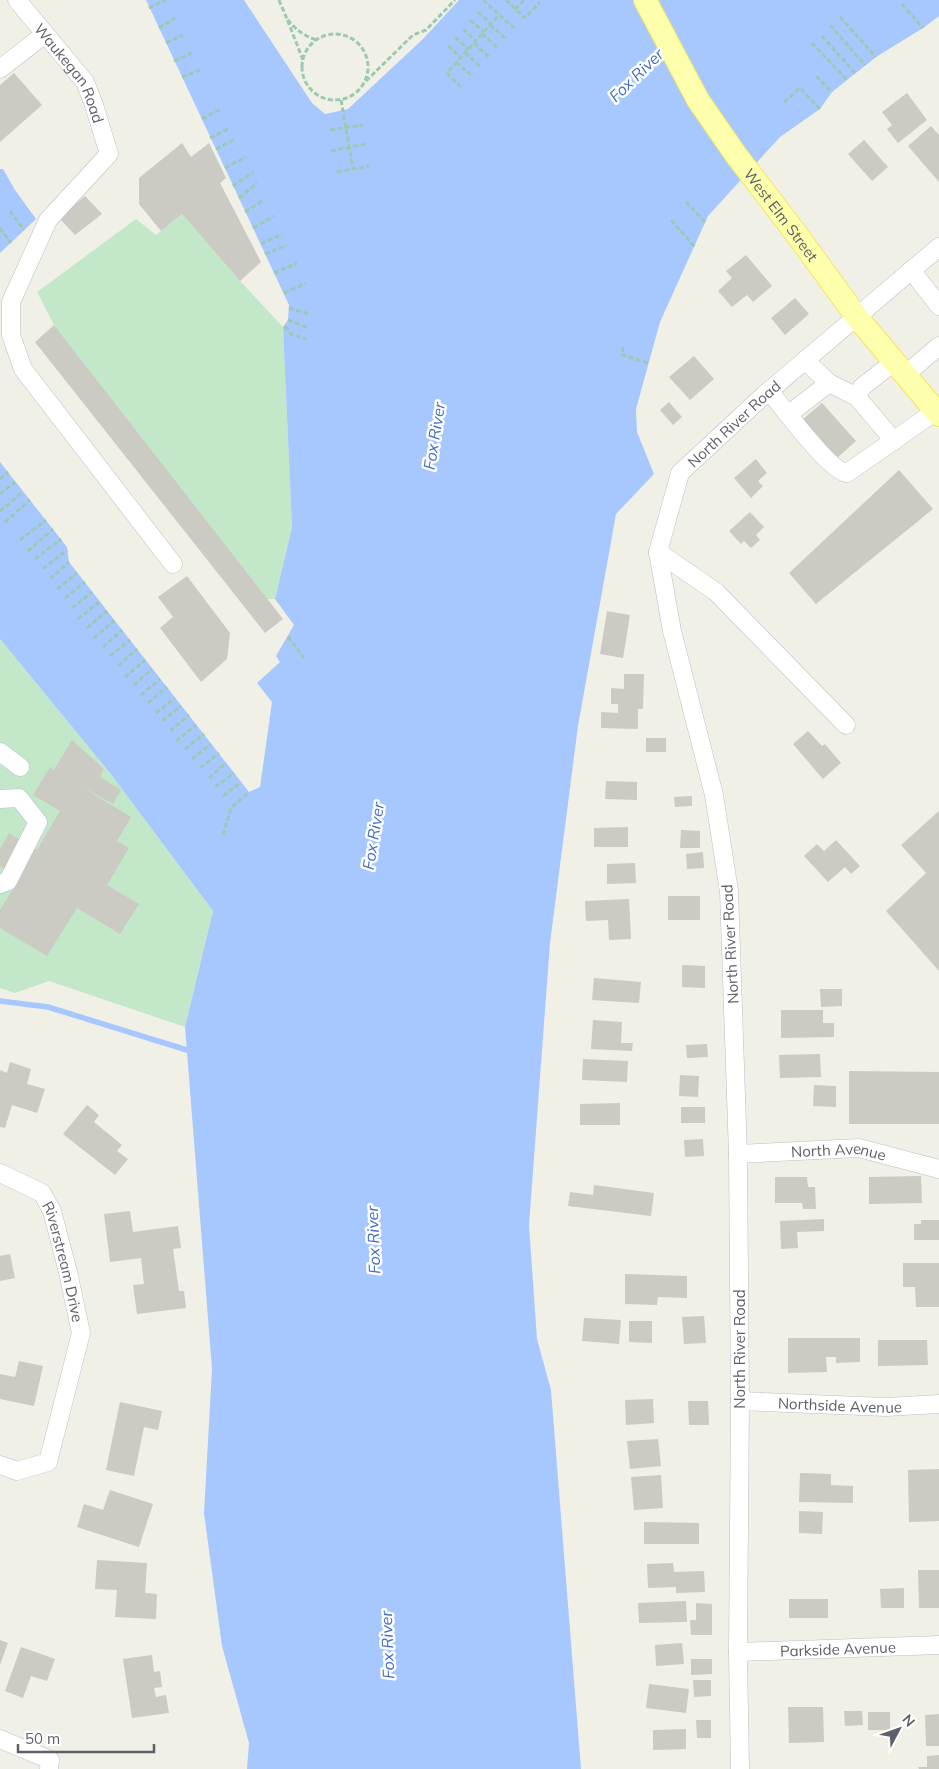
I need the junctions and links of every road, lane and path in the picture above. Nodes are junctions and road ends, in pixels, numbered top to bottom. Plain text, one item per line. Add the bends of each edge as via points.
1 (17, 0) edge
2 (166, 0) edge
3 (279, 0) edge
4 (455, 0) edge
5 (483, 0) edge
6 (506, 0) edge
7 (524, 0) edge
8 (645, 0) edge
9 (540, 2) dead end
10 (902, 4) dead end
11 (150, 8) dead end
12 (516, 9) junction
13 (478, 12) dead end
14 (499, 15) junction
15 (840, 17) dead end
16 (176, 18) dead end
17 (287, 19) junction
18 (470, 20) dead end
19 (491, 24) junction
20 (830, 25) dead end
21 (159, 28) dead end
22 (514, 28) dead end
23 (923, 28) dead end
24 (463, 29) dead end
25 (483, 33) junction
26 (45, 34) junction
27 (183, 35) dead end
28 (822, 36) dead end
29 (455, 37) dead end
30 (506, 39) dead end
31 (316, 40) junction
32 (475, 42) junction
33 (166, 43) dead end
34 (812, 43) dead end
35 (448, 46) dead end
36 (498, 48) dead end
37 (468, 49) junction
38 (192, 53) dead end
39 (465, 53) junction
40 (460, 57) junction
41 (489, 57) dead end
42 (876, 57) dead end
43 (174, 61) dead end
44 (303, 61) junction
45 (456, 62) junction
46 (865, 65) dead end
47 (480, 67) dead end
48 (0, 69) edge
49 (200, 70) dead end
50 (855, 73) dead end
51 (472, 76) dead end
52 (816, 76) dead end
53 (182, 78) dead end
54 (847, 80) dead end
55 (366, 82) junction
56 (462, 87) dead end
57 (832, 92) dead end
58 (341, 100) junction
59 (784, 102) dead end
60 (221, 109) dead end
61 (820, 109) dead end
62 (202, 118) dead end
63 (363, 125) dead end
64 (230, 128) dead end
65 (346, 128) junction
66 (330, 130) dead end
67 (210, 138) dead end
68 (236, 139) dead end
69 (366, 144) dead end
70 (350, 147) junction
71 (216, 149) dead end
72 (331, 151) dead end
73 (246, 157) dead end
74 (369, 166) dead end
75 (225, 168) dead end
76 (353, 169) junction
77 (253, 172) dead end
78 (337, 172) dead end
79 (258, 183) dead end
80 (233, 186) dead end
81 (239, 198) dead end
82 (262, 201) dead end
83 (686, 202) dead end
84 (10, 211) dead end
85 (245, 212) dead end
86 (274, 216) dead end
87 (671, 220) dead end
88 (705, 222) dead end
89 (0, 228) edge
90 (253, 228) dead end
91 (24, 230) dead end
92 (282, 234) dead end
93 (11, 243) dead end
94 (261, 244) dead end
95 (287, 245) dead end
96 (694, 247) dead end
97 (939, 247) edge
98 (265, 254) dead end
99 (297, 263) dead end
100 (912, 270) junction
101 (274, 273) dead end
102 (306, 283) dead end
103 (284, 293) dead end
104 (939, 306) edge
105 (289, 308) dead end
106 (309, 314) dead end
107 (856, 316) junction
108 (288, 320) dead end
109 (285, 326) dead end
110 (309, 328) dead end
111 (306, 338) dead end
112 (623, 347) dead end
113 (938, 348) edge
114 (805, 360) junction
115 (648, 363) dead end
116 (900, 368) junction
117 (828, 383) junction
118 (769, 391) junction
119 (857, 397) junction
120 (937, 413) edge
121 (789, 414) junction
122 (894, 441) junction
123 (8, 472) dead end
124 (0, 479) edge
125 (15, 482) dead end
126 (23, 492) dead end
127 (0, 494) edge
128 (30, 500) dead end
129 (0, 511) edge
130 (46, 520) dead end
131 (5, 522) dead end
132 (53, 529) dead end
133 (61, 539) dead end
134 (20, 540) dead end
135 (67, 550) dead end
136 (28, 551) dead end
137 (658, 552) junction
138 (35, 559) dead end
139 (68, 562) dead end
140 (173, 564) dead end
141 (43, 569) dead end
142 (77, 573) dead end
143 (50, 578) dead end
144 (84, 582) dead end
145 (57, 589) dead end
146 (92, 592) dead end
147 (65, 598) dead end
148 (100, 602) dead end
149 (72, 608) dead end
150 (107, 611) dead end
151 (78, 619) dead end
152 (114, 621) dead end
153 (87, 628) dead end
154 (122, 630) dead end
155 (288, 637) dead end
156 (94, 638) dead end
157 (130, 640) dead end
158 (103, 646) dead end
159 (137, 650) dead end
160 (110, 656) dead end
161 (304, 658) dead end
162 (145, 660) dead end
163 (118, 666) dead end
164 (152, 669) dead end
165 (125, 676) dead end
166 (160, 679) dead end
167 (134, 684) dead end
168 (167, 687) dead end
169 (141, 695) dead end
170 (175, 698) dead end
171 (148, 703) dead end
172 (181, 706) dead end
173 (156, 713) dead end
174 (189, 715) dead end
175 (162, 721) dead end
176 (196, 725) dead end
177 (846, 725) dead end
178 (170, 731) dead end
179 (204, 734) dead end
180 (176, 741) dead end
181 (211, 744) dead end
182 (185, 749) dead end
183 (0, 752) edge
184 (219, 754) dead end
185 (192, 759) dead end
186 (226, 763) dead end
187 (20, 767) dead end
188 (200, 768) dead end
189 (234, 773) dead end
190 (209, 778) dead end
191 (241, 782) dead end
192 (216, 788) dead end
193 (249, 792) dead end
194 (223, 796) dead end
195 (0, 799) edge
196 (223, 835) dead end
197 (0, 884) edge
198 (738, 1154) junction
199 (939, 1169) edge
200 (0, 1174) edge
201 (740, 1402) junction
202 (939, 1404) edge
203 (0, 1465) edge
204 (939, 1645) edge
205 (738, 1652) junction
206 (0, 1739) edge
207 (50, 1764) edge
208 (740, 1769) edge

1 - 26 street, Waukegan Road
2 - 11 path
3 - 17 path
4 - 55 path via 426,30 413,35
5 - 14 path
6 - 12 path
7 - 12 path
8 - 107 main road, West Elm Street via 698,100
9 - 12 path via 525,18
10 - 23 path
13 - 19 path
14 - 19 path
14 - 22 path
15 - 42 path
16 - 21 path
17 - 31 path via 304,36
17 - 44 path
18 - 25 path
19 - 25 path
19 - 30 path
20 - 46 path
24 - 32 path
25 - 32 path
25 - 36 path
26 - 48 street
26 - 140 street, Waukegan Road via 85,82 109,154 48,220 11,302 11,335 23,368
27 - 33 path
28 - 50 path
29 - 37 path
31 - 44 path via 308,48
31 - 55 path via 338,34 357,42 368,60
32 - 37 path
32 - 41 path
34 - 54 path
35 - 40 path
37 - 39 path
38 - 43 path
39 - 40 path
39 - 47 path
40 - 45 path
44 - 58 path via 304,80 310,89 330,100
45 - 51 path
45 - 56 path via 447,73
49 - 53 path
52 - 57 path
55 - 58 path via 351,97
58 - 65 path
59 - 61 path via 800,88
60 - 62 path
63 - 65 path
64 - 67 path
65 - 66 path
65 - 70 path
68 - 71 path
69 - 70 path
70 - 72 path
70 - 76 path
73 - 75 path
74 - 76 path
76 - 78 path
77 - 80 path
79 - 81 path
82 - 85 path
83 - 88 path
84 - 91 path
86 - 90 path
87 - 96 path
89 - 93 path
92 - 94 path
95 - 98 path
97 - 100 street, North River Road
99 - 101 path
100 - 104 street
100 - 107 street, North River Road
102 - 103 path
105 - 106 path
107 - 114 street, North River Road
107 - 116 main road, West Elm Street
108 - 110 path
109 - 111 path via 291,334
112 - 115 path via 622,355
113 - 116 street
114 - 117 street
114 - 118 street, North River Road
116 - 119 street via 862,387
116 - 120 main road, West Elm Street
117 - 119 street
117 - 121 street
118 - 121 street
118 - 137 street, North River Road via 680,473
119 - 122 street
120 - 122 street
121 - 122 street via 841,473 848,473
123 - 124 path
125 - 127 path
126 - 129 path
128 - 131 path
130 - 134 path
132 - 136 path
133 - 138 path
135 - 141 path
137 - 177 street via 716,592
137 - 198 street, North River Road via 672,631 714,795 729,891
139 - 143 path
142 - 145 path
144 - 147 path
146 - 149 path
148 - 151 path
150 - 153 path
152 - 156 path
154 - 158 path
155 - 161 path
157 - 160 path
159 - 163 path
162 - 165 path
164 - 167 path
166 - 169 path
168 - 171 path
170 - 173 path
172 - 175 path
174 - 178 path
176 - 180 path
179 - 182 path
181 - 185 path
183 - 187 street
184 - 188 path
186 - 190 path
189 - 192 path
191 - 194 path
193 - 196 path via 231,808
195 - 197 street via 19,798 38,822 8,881
198 - 199 street, North Avenue via 859,1148
198 - 201 street, North River Road
200 - 203 street, Riverstream Drive via 42,1193 52,1211 81,1333 48,1462 17,1471
201 - 202 street, Northside Avenue via 886,1408
201 - 205 street, North River Road
204 - 205 street, Parkside Avenue
205 - 208 street, North River Road
206 - 207 street

